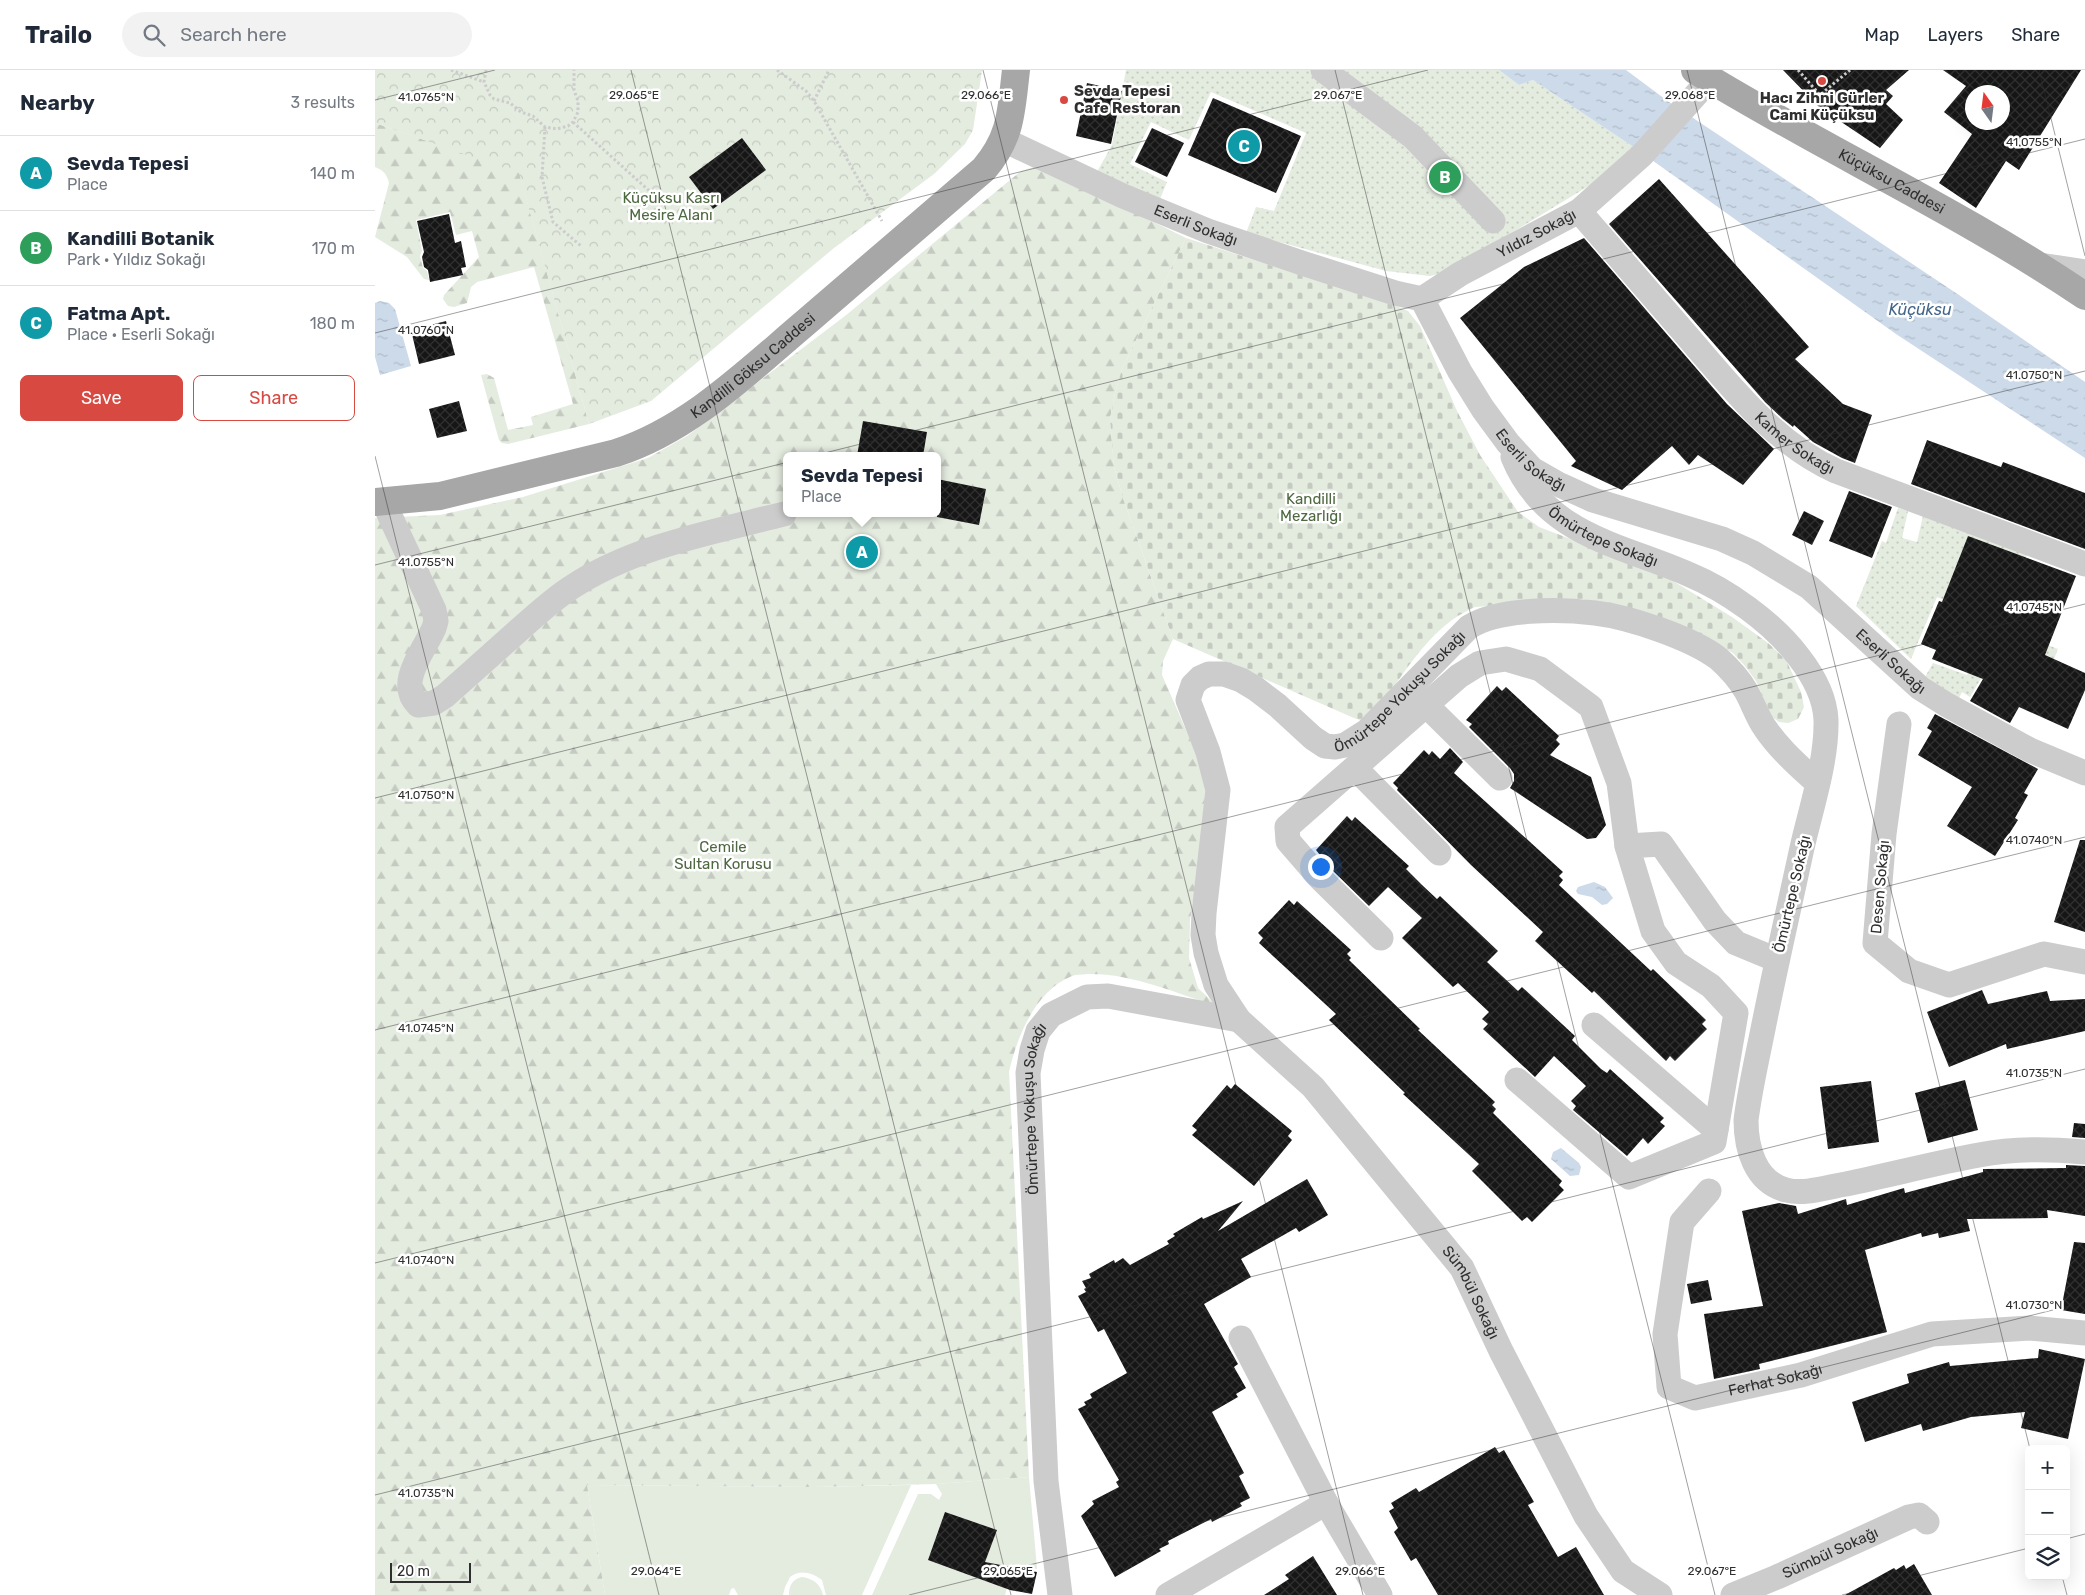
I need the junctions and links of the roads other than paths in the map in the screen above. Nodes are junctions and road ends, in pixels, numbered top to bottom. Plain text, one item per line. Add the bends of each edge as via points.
1 (1016, 70) edge
2 (1323, 70) edge
3 (1713, 72) edge
4 (1004, 140) junction
5 (1579, 211) junction
6 (1493, 221) dead end
7 (2040, 266) junction
8 (2085, 272) edge
9 (2085, 296) edge
10 (1422, 299) junction
11 (1507, 443) junction
12 (379, 501) edge
13 (783, 514) edge
14 (2085, 564) edge
15 (1426, 705) junction
16 (1899, 724) dead end
17 (1355, 768) junction
18 (2085, 773) edge
19 (1500, 778) dead end
20 (1817, 783) junction
21 (1627, 846) junction
22 (1439, 853) dead end
23 (1381, 938) dead end
24 (1777, 960) junction
25 (2085, 962) edge
26 (1239, 1020) junction
27 (1594, 1025) dead end
28 (1517, 1080) dead end
29 (1715, 1130) junction
30 (2085, 1152) edge
31 (1709, 1191) dead end
32 (2085, 1333) edge
33 (1241, 1338) dead end
34 (1326, 1502) junction
35 (1927, 1522) dead end
36 (1060, 1595) edge
37 (1168, 1595) edge
38 (1380, 1595) edge
39 (1659, 1595) edge
40 (1733, 1595) edge

1 - 4 main road, Kandilli Göksu Caddesi
2 - 6 street via 1413,137
3 - 5 street, Yıldız Sokağı via 1643,155
3 - 7 main road, Küçüksu Caddesi via 1733,75 1756,106
4 - 10 street, Eserli Sokağı via 1123,196 1208,231
4 - 12 main road, Kandilli Göksu Caddesi via 984,169 731,386 667,432 616,453 440,496
5 - 10 street, Yıldız Sokağı via 1467,270
5 - 14 street, Kamer Sokağı via 1735,391 1767,424 1806,456 1836,471
7 - 8 street
7 - 9 main road, Küçüksu Caddesi
10 - 11 street, Eserli Sokağı via 1460,372
11 - 18 street, Eserli Sokağı via 1532,469 1560,485 1593,500 1722,539 1779,568 1809,587 1919,688 2030,750
11 - 20 street, Ömürtepe Sokağı via 1529,488 1562,520 1610,545 1697,578 1755,614 1791,646 1806,665 1824,703 1825,740
12 - 13 street via 435,610 434,628 409,682 411,698 418,705 434,703 445,696 548,605 593,575 642,553
15 - 17 street
15 - 19 street
15 - 21 street via 1459,676 1481,663 1505,659 1541,670 1591,707 1619,782
16 - 25 street, Desen Sokağı via 1884,834 1875,943 1909,971 1949,985 2044,954
17 - 22 street
17 - 23 street via 1287,827 1287,841
20 - 24 street, Ömürtepe Sokağı
20 - 26 street, Ömürtepe Yokuşu Sokağı via 1765,728 1747,692 1719,659 1665,632 1597,613 1523,612 1480,620 1469,627 1367,731 1345,745 1335,747 1325,746 1313,738 1277,705 1241,680 1224,674 1209,674 1193,685 1188,700 1208,752 1218,790 1203,935 1205,952 1217,985
21 - 24 street via 1661,844 1715,921 1736,943
21 - 29 street via 1653,931 1676,963 1711,986 1735,1012
24 - 30 street, Ömürtepe Sokağı via 1749,1102 1746,1136 1753,1161 1771,1184 1800,1191 1980,1154 2032,1149
26 - 36 street, Ömürtepe Yokuşu Sokağı via 1108,996 1087,997 1051,1015 1038,1031 1032,1050 1029,1081 1045,1481
26 - 39 street, Sümbül Sokağı via 1313,1087 1462,1268 1585,1516 1623,1571
27 - 29 street
28 - 29 street via 1629,1177 1713,1142
31 - 32 street, Ferhat Sokağı via 1682,1222 1665,1334 1669,1387 1695,1398 1801,1375 1932,1334 2030,1328
33 - 34 street
34 - 37 street
34 - 38 street
35 - 40 street, Sümbül Sokağı via 1919,1515 1909,1517

